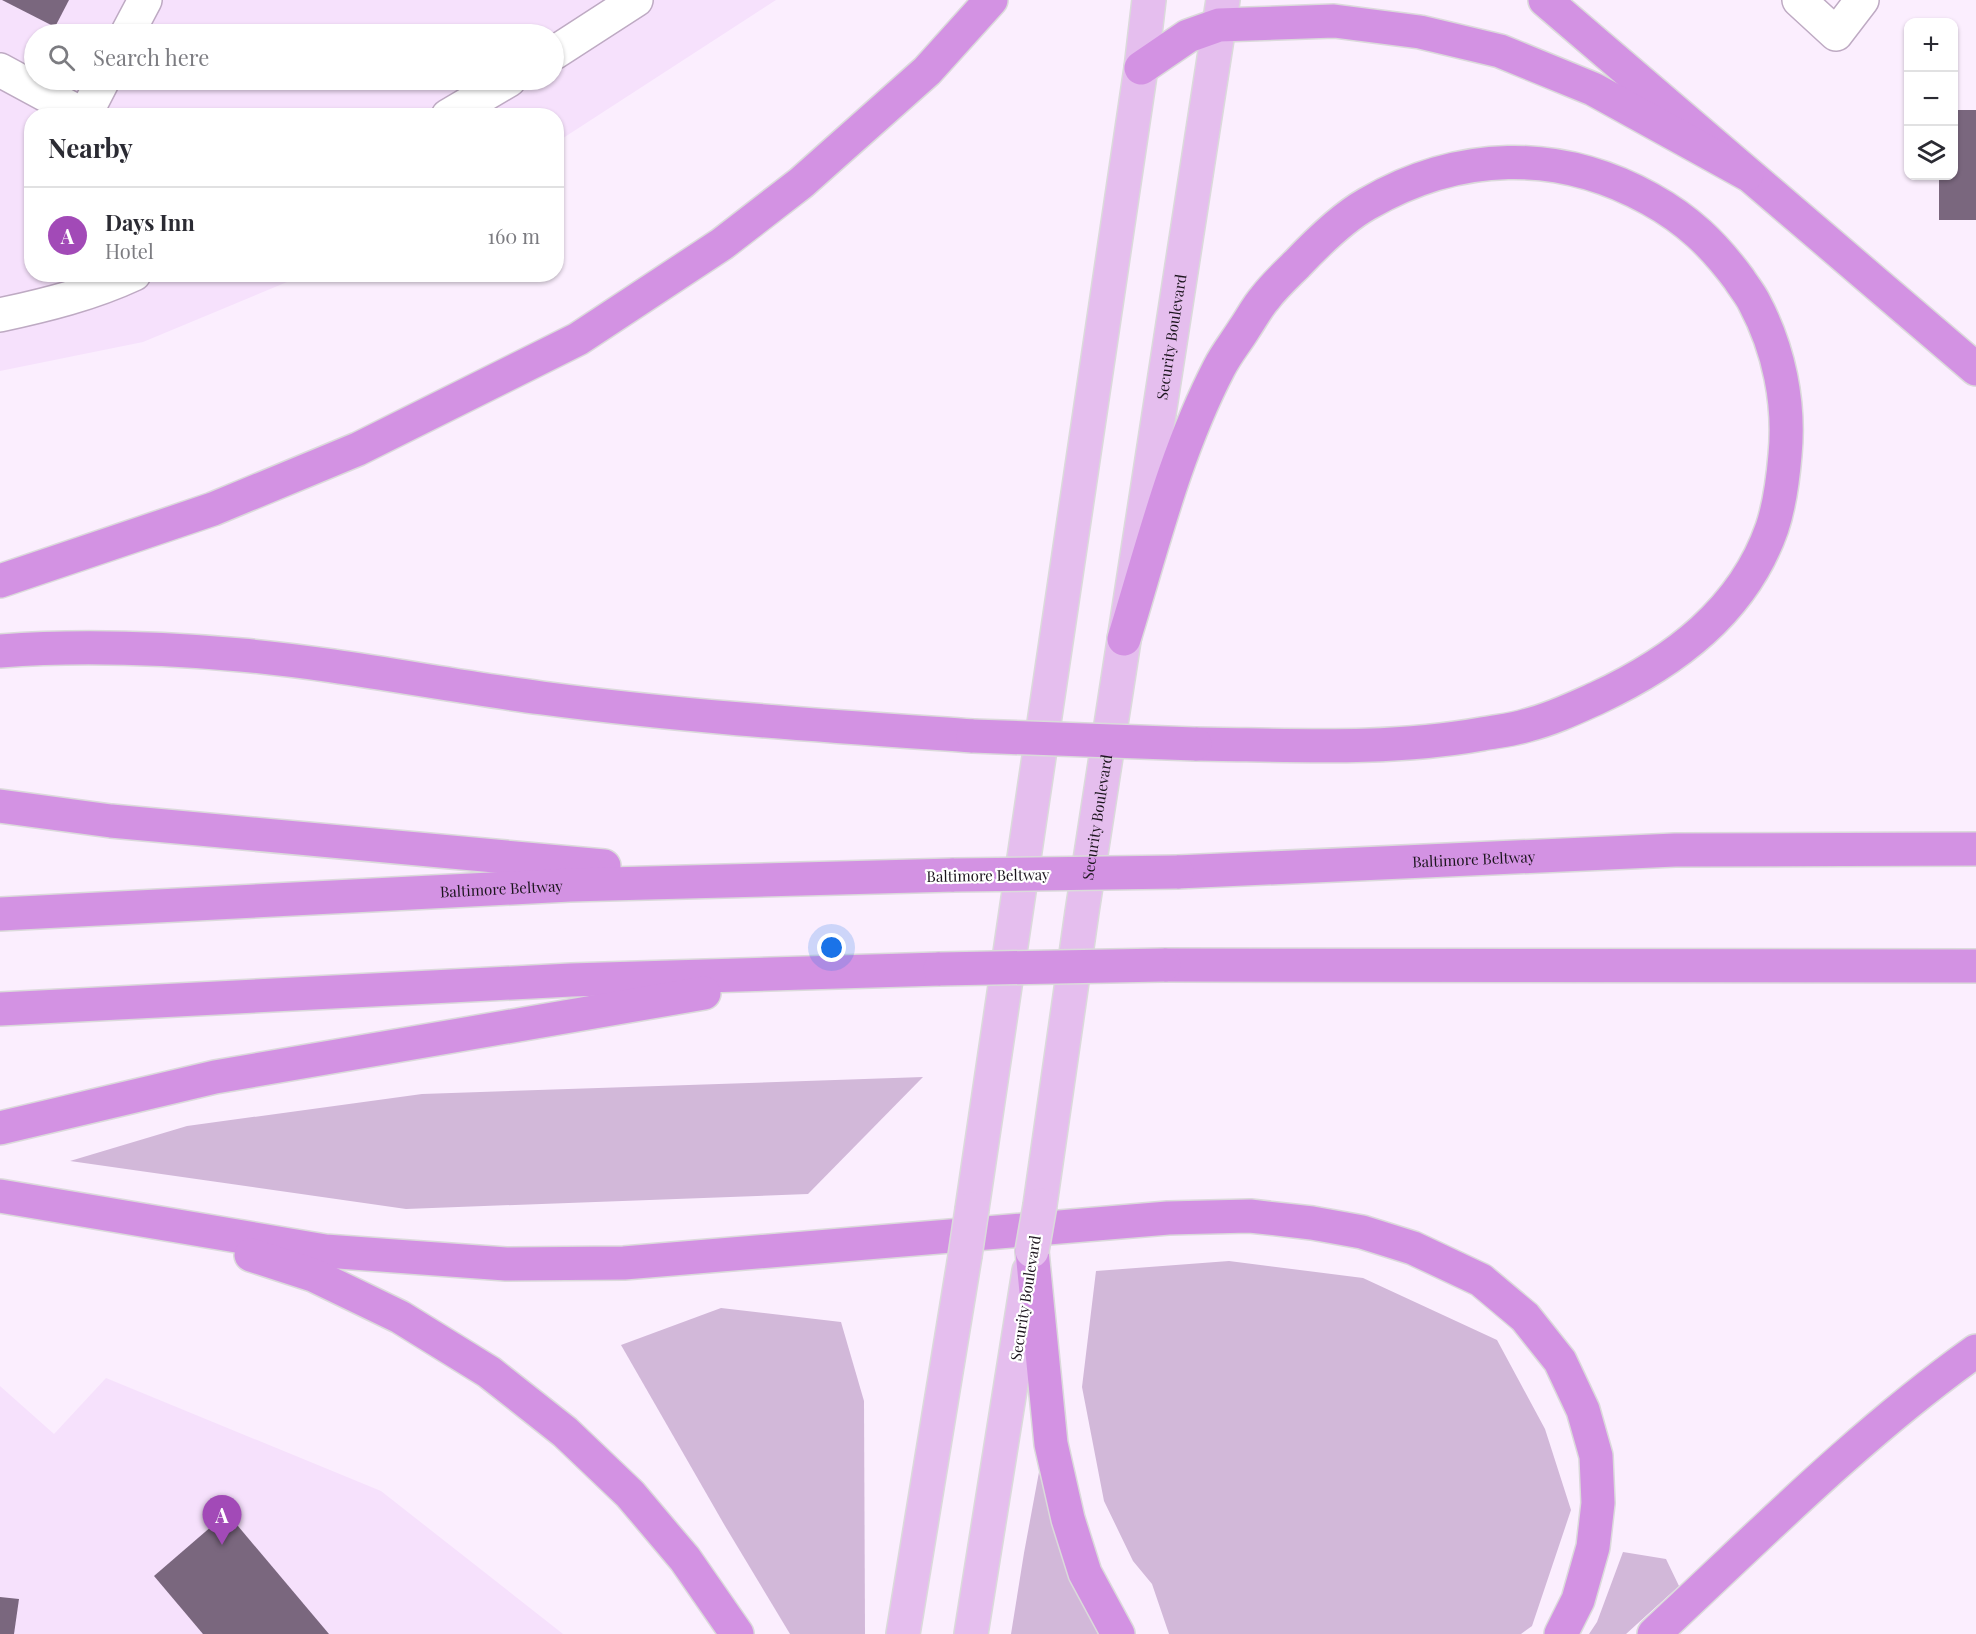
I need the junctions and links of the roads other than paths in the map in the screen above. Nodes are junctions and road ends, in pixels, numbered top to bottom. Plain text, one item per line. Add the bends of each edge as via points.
1 (145, 0) edge
2 (636, 0) edge
3 (991, 0) edge
4 (1149, 0) edge
5 (1545, 0) edge
6 (1799, 0) edge
7 (1862, 0) edge
8 (1215, 8) edge
9 (132, 24) edge
10 (564, 47) edge
11 (1141, 68) junction
12 (0, 70) edge
13 (24, 83) edge
14 (38, 90) edge
15 (98, 90) edge
16 (492, 90) edge
17 (72, 108) edge
18 (89, 108) edge
19 (462, 108) edge
20 (1747, 174) junction
21 (116, 282) edge
22 (0, 315) edge
23 (1976, 369) edge
24 (0, 581) edge
25 (1124, 639) junction
26 (0, 651) edge
27 (0, 806) edge
28 (1976, 849) edge
29 (765, 880) junction
30 (0, 914) edge
31 (1976, 966) edge
32 (827, 972) junction
33 (0, 1009) edge
34 (6, 1126) edge
35 (0, 1196) edge
36 (140, 1220) junction
37 (1032, 1251) junction
38 (1976, 1351) edge
39 (737, 1634) edge
40 (903, 1634) edge
41 (970, 1634) edge
42 (1118, 1634) edge
43 (1561, 1634) edge
44 (1654, 1634) edge

1 - 9 street
2 - 10 street
3 - 24 highway via 927,71 801,183 722,244 578,339 358,449 213,509
4 - 11 main road
5 - 20 highway
6 - 7 street via 1836,34
8 - 11 highway via 1188,36
8 - 20 highway via 1420,32 1500,51 1593,89
8 - 25 main road, Security Boulevard
11 - 40 main road, bridge via 972,1209
12 - 13 street
14 - 17 street
15 - 18 street
16 - 19 street
20 - 23 highway
21 - 22 street via 63,301
25 - 26 highway, bridge via 1186,441 1221,364 1265,298 1311,249 1364,206 1417,179 1466,165 1512,161 1556,165 1632,189 1664,207 1697,230 1753,299 1772,343 1783,388 1787,432 1782,487 1772,530 1748,577 1723,611 1683,649 1633,681 1528,726 1388,746 973,736 694,715 542,698 242,655 137,648
25 - 37 main road, Security Boulevard, bridge
27 - 29 highway via 156,826
28 - 29 highway, Baltimore Beltway, bridge via 1675,850 1177,872
29 - 30 highway, Baltimore Beltway via 570,885
31 - 32 highway, bridge via 1164,965
32 - 33 highway via 571,980
32 - 34 highway via 215,1077
35 - 36 highway
36 - 39 highway via 313,1275 400,1317 489,1372 565,1432 630,1494 685,1559
36 - 43 highway via 325,1251 506,1264 624,1263 1167,1218 1250,1216 1362,1232 1413,1248 1481,1280 1525,1317 1560,1361 1583,1410 1596,1456 1598,1503 1593,1547 1578,1600
37 - 41 main road, Security Boulevard
37 - 42 highway via 1052,1451 1085,1573
38 - 44 highway via 1941,1375 1837,1464

